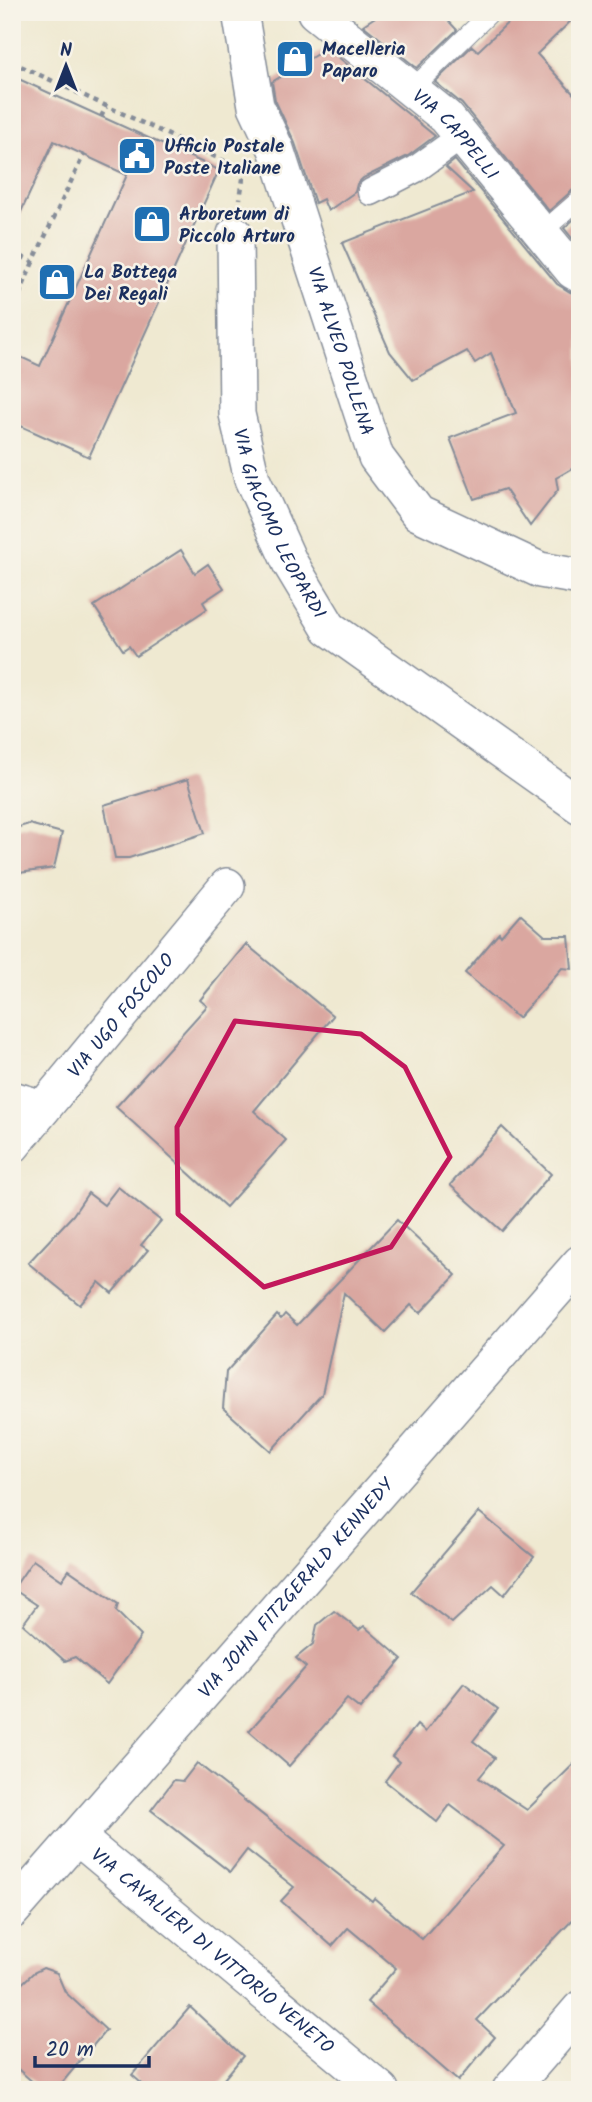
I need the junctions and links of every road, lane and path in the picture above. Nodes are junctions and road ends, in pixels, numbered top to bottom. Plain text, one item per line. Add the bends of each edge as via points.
1 (240, 12) edge
2 (315, 12) edge
3 (491, 12) edge
4 (12, 62) edge
5 (412, 89) junction
6 (106, 107) junction
7 (101, 117) dead end
8 (462, 135) junction
9 (84, 155) dead end
10 (235, 166) dead end
11 (371, 192) dead end
12 (580, 199) edge
13 (542, 232) junction
14 (235, 234) dead end
15 (12, 252) edge
16 (33, 262) junction
17 (580, 275) edge
18 (12, 313) edge
19 (580, 577) edge
20 (580, 806) edge
21 (227, 886) dead end
22 (28, 1104) edge
23 (12, 1146) edge
24 (580, 1263) edge
25 (77, 1837) junction
26 (12, 1911) edge
27 (580, 2009) edge
28 (381, 2090) edge
29 (510, 2090) edge

1 - 19 street, VIA ALVEO POLLENA via 256,106 276,149 376,457 418,513 540,570
2 - 5 street, VIA CAPPELLI
3 - 5 lane
4 - 6 path
5 - 8 street, VIA CAPPELLI
6 - 7 path
6 - 10 path
8 - 11 street via 416,169
8 - 13 street, VIA CAPPELLI
9 - 16 path
12 - 13 lane
13 - 17 street, VIA CAPPELLI
14 - 20 street, VIA GIACOMO LEOPARDI via 237,415 252,479 290,562 329,628
15 - 16 path
16 - 18 path
21 - 22 street, VIA UGO FOSCOLO
22 - 23 street, VIA UGO FOSCOLO
24 - 25 street, VIA JOHN FITZGERALD KENNEDY
25 - 26 street, VIA JOHN FITZGERALD KENNEDY
25 - 28 street, VIA CAVALIERI DI VITTORIO VENETO
27 - 29 street

